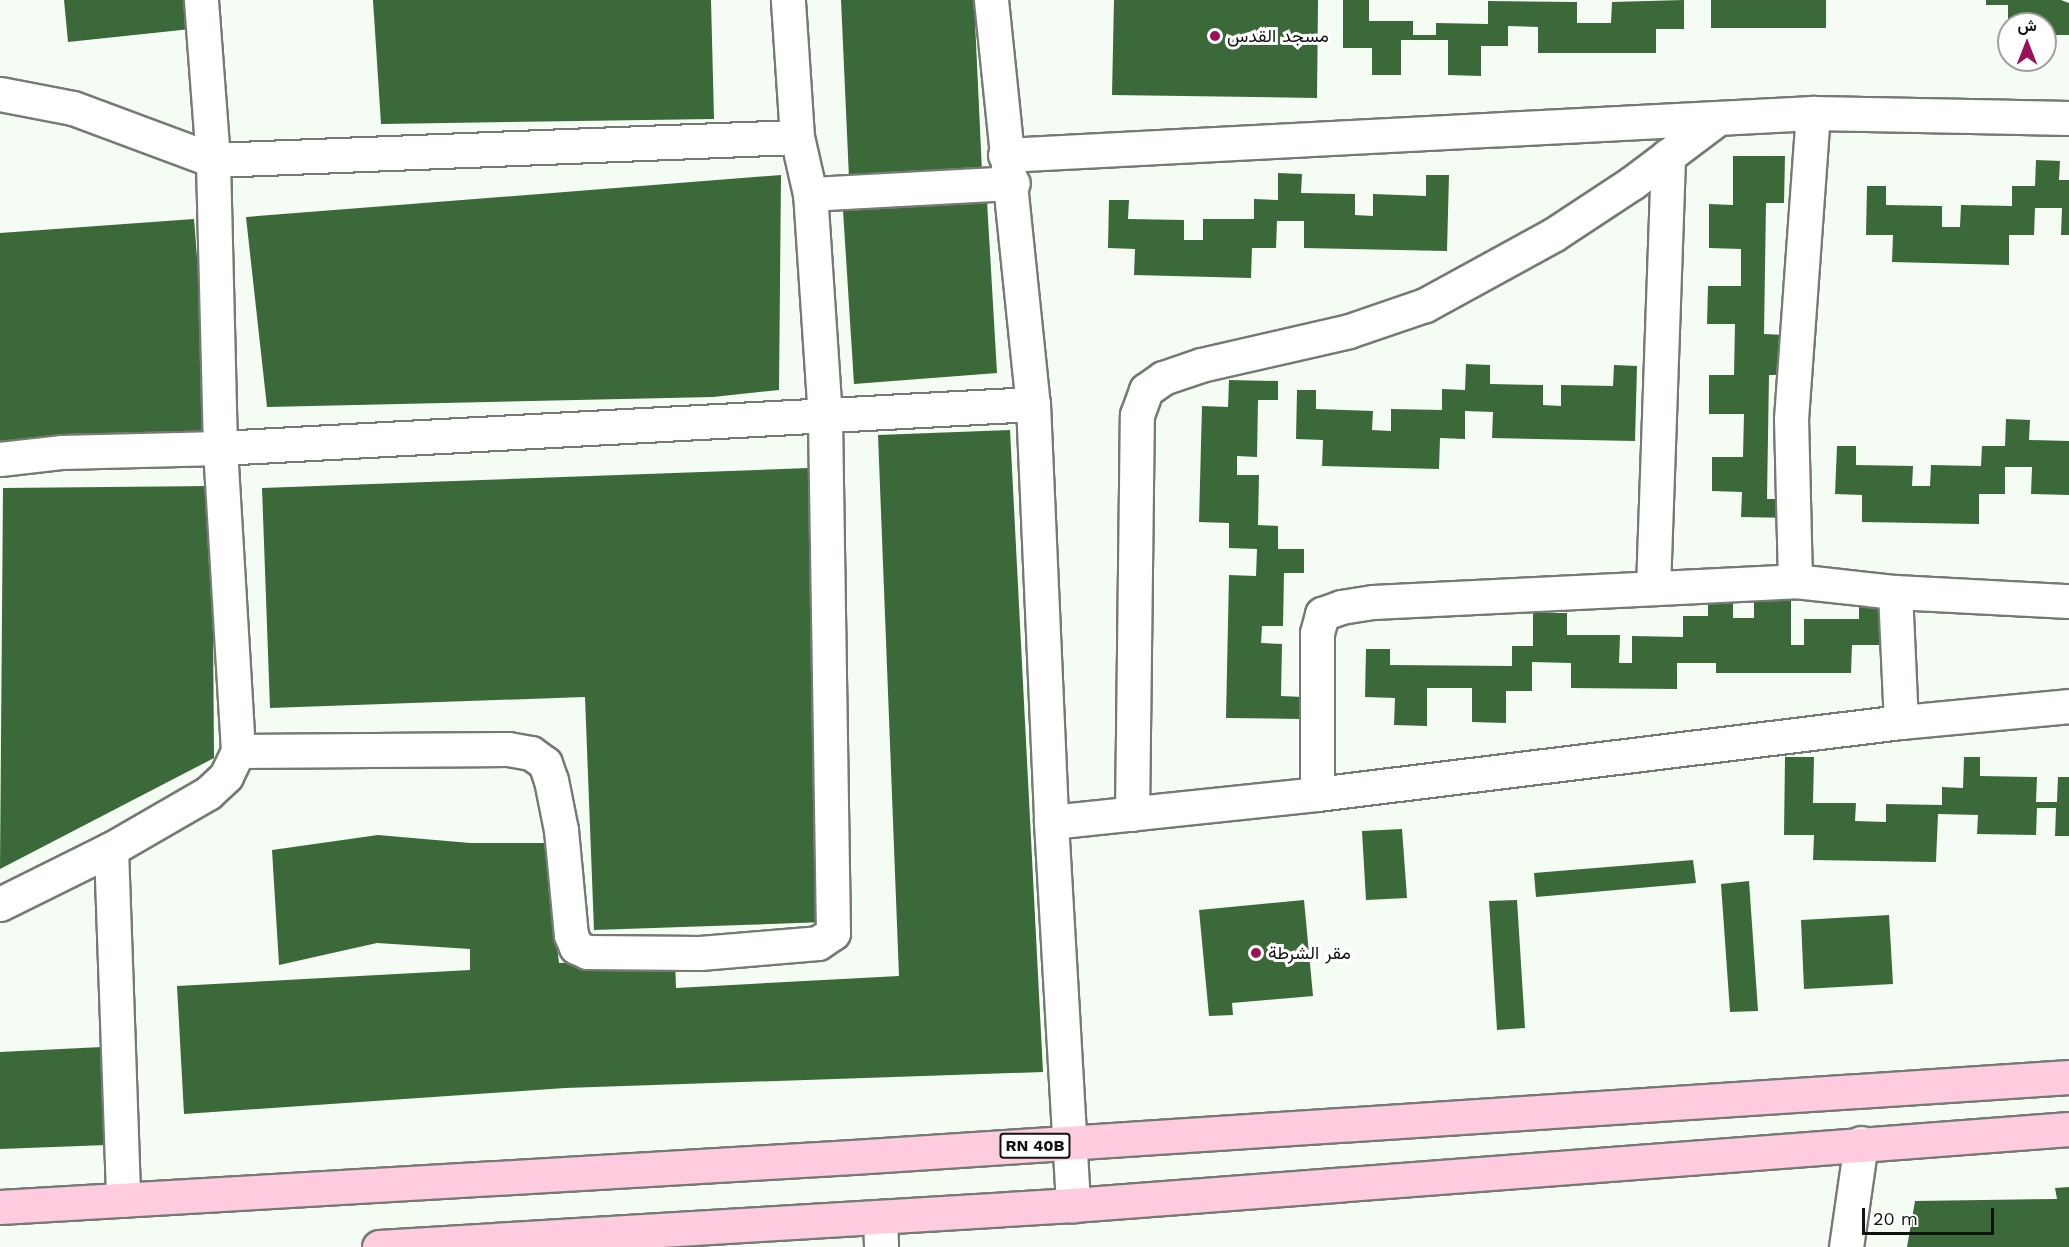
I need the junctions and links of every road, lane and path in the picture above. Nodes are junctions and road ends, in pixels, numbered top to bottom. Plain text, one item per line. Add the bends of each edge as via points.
1 (201, 0) edge
2 (788, 0) edge
3 (991, 0) edge
4 (0, 94) edge
5 (1813, 113) junction
6 (1717, 118) junction
7 (2069, 118) edge
8 (797, 137) junction
9 (1668, 155) junction
10 (213, 160) junction
11 (1009, 169) junction
12 (810, 194) junction
13 (1033, 404) junction
14 (825, 418) junction
15 (220, 448) junction
16 (0, 459) edge
17 (1795, 581) junction
18 (1653, 588) junction
19 (1895, 592) junction
20 (2069, 601) edge
21 (2069, 706) edge
22 (1901, 722) junction
23 (238, 751) junction
24 (1317, 794) junction
25 (1132, 813) junction
26 (1051, 822) junction
27 (111, 849) junction
28 (0, 904) edge
29 (2069, 1077) edge
30 (2069, 1129) edge
31 (1070, 1143) junction
32 (1861, 1143) junction
33 (123, 1200) junction
34 (1073, 1205) junction
35 (0, 1207) edge
36 (880, 1232) edge
37 (380, 1247) edge
38 (1846, 1247) edge

1 - 10 street
2 - 8 street
3 - 11 street
4 - 10 street via 73,108
5 - 6 street
5 - 7 street
5 - 17 street via 1791,419
6 - 9 street
6 - 11 street
8 - 10 street
8 - 12 street
9 - 18 street
9 - 25 street via 1553,235 1425,305 1349,331 1201,364 1163,378 1146,390 1137,415
10 - 15 street
11 - 12 street
11 - 13 street
12 - 14 street
13 - 14 street
13 - 26 street
14 - 15 street
14 - 23 street via 834,924 829,938 818,943 700,953 587,952 576,947 561,830 550,780 544,763 531,753 508,749
15 - 16 street via 61,452
15 - 23 street
17 - 18 street
17 - 19 street
18 - 24 street via 1372,602 1322,614 1317,633
19 - 20 street
19 - 22 street
21 - 22 street
22 - 24 street
23 - 27 street via 226,776 208,793
24 - 25 street
25 - 26 street
26 - 31 street
27 - 28 street
27 - 33 street
29 - 31 main road, RN 40B
30 - 32 main road
31 - 33 main road, RN 40B
31 - 34 street
32 - 34 main road
32 - 38 street
33 - 35 main road, RN 40B
34 - 36 main road
36 - 37 main road

